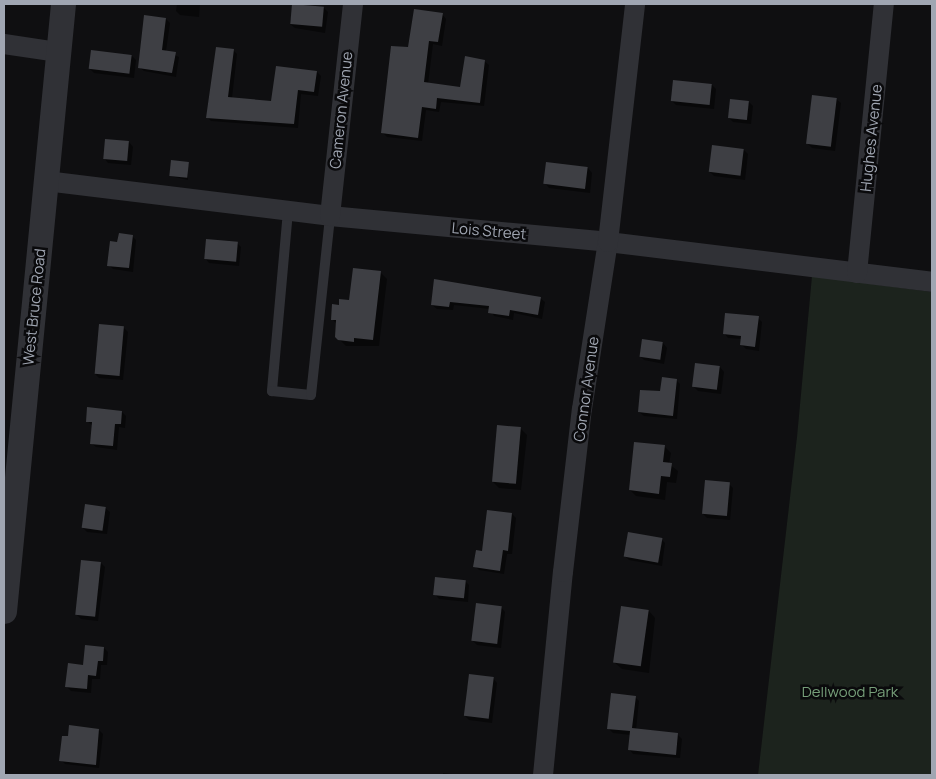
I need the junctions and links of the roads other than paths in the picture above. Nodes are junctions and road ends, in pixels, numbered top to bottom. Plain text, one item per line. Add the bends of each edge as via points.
1 (63, 4) edge
2 (353, 4) edge
3 (635, 4) edge
4 (884, 4) edge
5 (4, 44) edge
6 (58, 52) junction
7 (46, 181) junction
8 (288, 211) junction
9 (330, 216) junction
10 (608, 242) junction
11 (857, 273) junction
12 (932, 282) edge
13 (4, 597) edge
14 (543, 775) edge

1 - 6 street, West Bruce Road
2 - 9 street, Cameron Avenue
3 - 10 street, Connor Avenue
4 - 11 street, Hughes Avenue
5 - 6 street
6 - 7 street, West Bruce Road
7 - 8 street, Lois Street
7 - 13 street, West Bruce Road
8 - 9 street, Lois Street
8 - 9 lane via 272,391 311,395
9 - 10 street, Lois Street
10 - 11 street, Lois Street
10 - 14 street, Connor Avenue via 582,409
11 - 12 street, Lois Street

